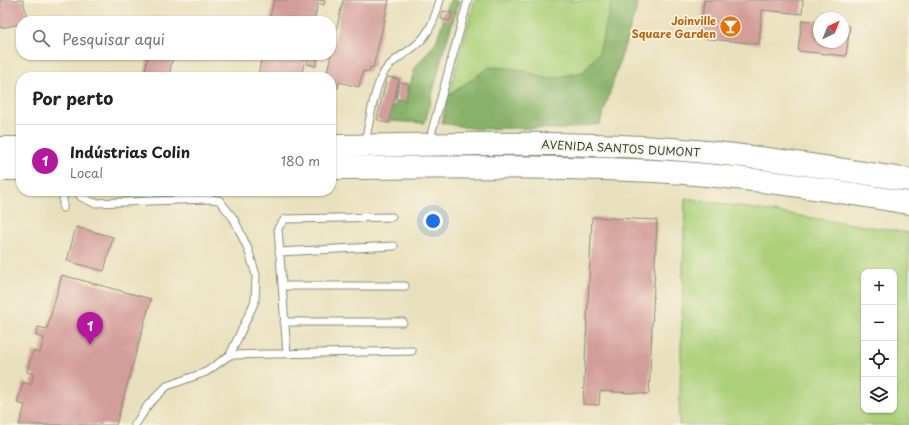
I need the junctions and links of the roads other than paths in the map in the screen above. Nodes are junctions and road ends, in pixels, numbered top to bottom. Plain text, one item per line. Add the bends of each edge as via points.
1 (440, 0) edge
2 (468, 0) edge
3 (429, 144) junction
4 (364, 145) junction
5 (336, 146) edge
6 (0, 148) edge
7 (16, 148) edge
8 (336, 168) edge
9 (0, 169) edge
10 (16, 169) edge
11 (909, 180) edge
12 (63, 196) edge
13 (81, 196) edge
14 (909, 203) edge
15 (64, 208) dead end
16 (392, 217) dead end
17 (394, 246) dead end
18 (279, 252) junction
19 (282, 286) junction
20 (405, 286) dead end
21 (284, 322) junction
22 (403, 322) dead end
23 (412, 351) dead end
24 (286, 354) junction
25 (230, 355) junction
26 (135, 425) edge

1 - 4 lane via 428,33 387,68 379,81
2 - 3 lane
3 - 4 main road, AVENIDA SANTOS DUMONT
3 - 11 main road, AVENIDA SANTOS DUMONT via 642,147 769,159
4 - 5 main road, AVENIDA SANTOS DUMONT
6 - 7 main road
8 - 14 main road, AVENIDA SANTOS DUMONT via 554,167 656,171 758,181
9 - 10 main road
12 - 15 lane
13 - 25 lane via 94,203 219,200 234,219 248,249 256,275 255,301
16 - 18 lane via 284,219 278,228
17 - 18 lane
18 - 19 lane
19 - 20 lane
19 - 21 lane
21 - 22 lane
21 - 24 lane
23 - 24 lane
24 - 25 lane
25 - 26 lane via 206,372 167,386 148,405

